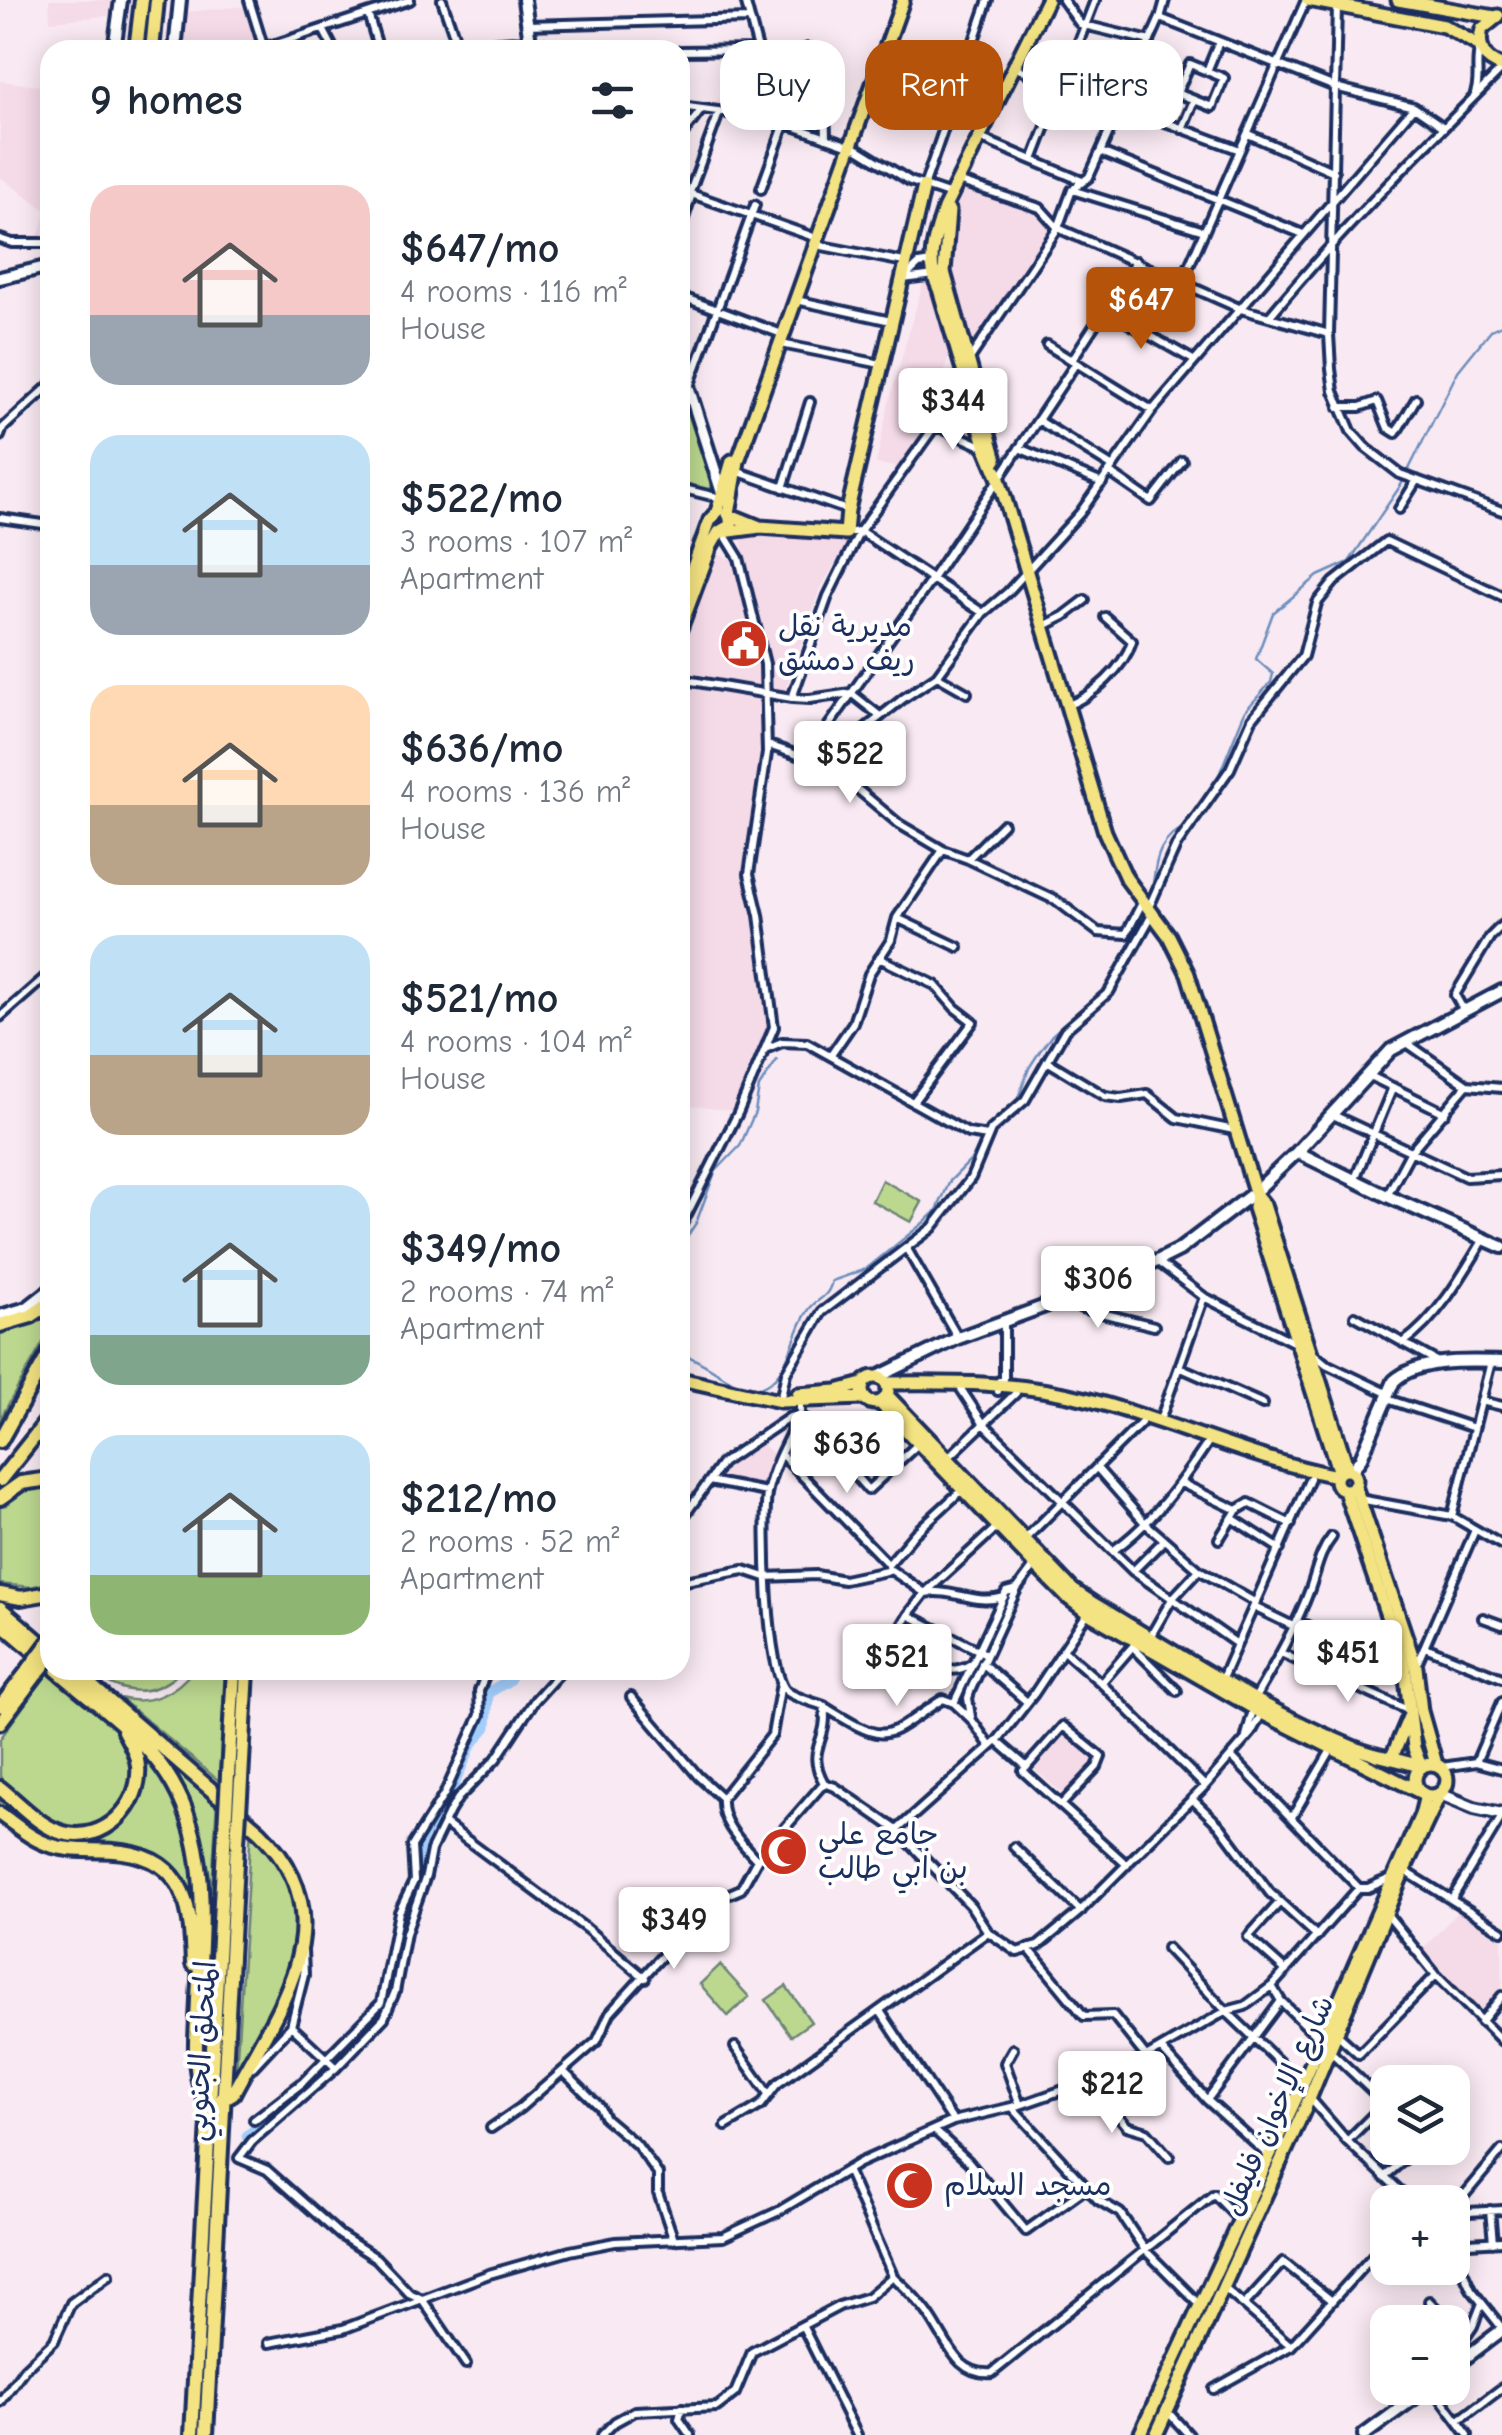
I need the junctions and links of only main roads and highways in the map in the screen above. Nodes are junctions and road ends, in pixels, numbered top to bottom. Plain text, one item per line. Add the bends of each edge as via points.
1 (122, 0) edge
2 (142, 0) edge
3 (157, 0) edge
4 (180, 0) edge
5 (524, 0) edge
6 (895, 0) edge
7 (903, 0) edge
8 (1046, 0) edge
9 (1307, 0) edge
10 (1398, 0) edge
11 (1440, 4) edge
12 (1498, 16) edge
13 (116, 40) edge
14 (137, 40) edge
15 (153, 40) edge
16 (176, 40) edge
17 (537, 40) edge
18 (1480, 46) junction
19 (1502, 67) edge
20 (847, 145) junction
21 (924, 186) road end
22 (813, 240) junction
23 (938, 267) junction
24 (40, 268) edge
25 (0, 278) edge
26 (780, 336) junction
27 (690, 394) edge
28 (999, 479) junction
29 (721, 495) junction
30 (722, 513) junction
31 (760, 527) junction
32 (718, 530) junction
33 (690, 584) edge
34 (690, 603) edge
35 (1502, 992) edge
36 (1298, 1152) junction
37 (1255, 1193) junction
38 (1502, 1246) edge
39 (40, 1298) edge
40 (40, 1310) edge
41 (0, 1316) edge
42 (0, 1325) edge
43 (1496, 1362) edge
44 (40, 1370) edge
45 (690, 1378) edge
46 (862, 1384) junction
47 (998, 1388) junction
48 (884, 1389) junction
49 (781, 1398) junction
50 (864, 1398) junction
51 (1152, 1423) junction
52 (40, 1430) edge
53 (40, 1436) edge
54 (34, 1438) junction
55 (0, 1441) edge
56 (0, 1480) edge
57 (40, 1481) edge
58 (1346, 1481) junction
59 (0, 1498) edge
60 (0, 1594) edge
61 (40, 1595) edge
62 (0, 1608) edge
63 (1091, 1608) junction
64 (0, 1622) edge
65 (0, 1630) edge
66 (16, 1636) junction
67 (40, 1657) edge
68 (40, 1658) edge
69 (40, 1666) edge
70 (40, 1668) edge
71 (68, 1680) edge
72 (83, 1680) edge
73 (234, 1680) edge
74 (246, 1680) edge
75 (1259, 1704) junction
76 (0, 1706) edge
77 (1416, 1712) junction
78 (0, 1723) edge
79 (120, 1724) junction
80 (1392, 1757) junction
81 (1439, 1766) junction
82 (1421, 1767) junction
83 (234, 1777) junction
84 (0, 1788) edge
85 (1423, 1793) junction
86 (1440, 1794) junction
87 (0, 1814) edge
88 (1502, 1815) edge
89 (198, 2004) junction
90 (1304, 2091) junction
91 (214, 2102) junction
92 (1502, 2329) edge
93 (1470, 2354) edge
94 (1406, 2405) edge
95 (192, 2435) edge
96 (206, 2435) edge
97 (1140, 2435) edge
98 (1156, 2435) edge
99 (1364, 2435) edge

1 - 13 main road
2 - 14 highway
3 - 15 highway
4 - 16 main road
5 - 17 main road
6 - 20 main road
7 - 20 main road
8 - 23 main road via 957,181
9 - 18 main road via 1444,26
10 - 11 main road
11 - 12 main road
12 - 18 main road via 1482,29
18 - 19 main road
20 - 22 main road
21 - 31 main road via 846,533
22 - 26 main road
22 - 26 main road
23 - 28 main road via 963,375
23 - 28 main road via 970,359
24 - 25 main road
26 - 29 main road
26 - 30 main road
27 - 29 main road
28 - 37 main road via 1118,863 1170,936 1188,974
29 - 30 main road
30 - 31 main road
30 - 32 main road
30 - 32 main road via 731,525
31 - 32 main road
32 - 33 main road
32 - 34 main road
35 - 36 main road via 1391,1050
36 - 37 main road
36 - 38 main road
37 - 48 main road via 1158,1262 958,1338
37 - 58 main road via 1264,1204
39 - 41 main road
40 - 42 highway
43 - 58 main road via 1403,1373
44 - 55 highway
45 - 49 main road
46 - 48 main road
46 - 49 main road
46 - 50 main road
47 - 48 main road
47 - 48 main road
47 - 51 main road
47 - 51 main road via 1065,1394
48 - 50 main road via 873,1404
48 - 63 main road
48 - 63 main road via 919,1444 1067,1597
49 - 50 main road via 800,1408
51 - 58 main road
51 - 58 main road via 1310,1478
52 - 54 highway
53 - 54 highway
54 - 56 highway
57 - 59 highway via 20,1483
58 - 77 main road via 1410,1668
60 - 61 highway
62 - 67 highway
63 - 75 main road via 1140,1642
64 - 66 highway
65 - 66 highway
66 - 68 highway
69 - 76 main road
70 - 78 main road
71 - 79 highway
72 - 91 highway via 275,1848 292,1878 302,1950 286,1998 233,2093
73 - 83 highway, المتحلق الجنوبي
74 - 83 highway, المتحلق الجنوبي
75 - 80 main road via 1360,1751
75 - 85 main road via 1331,1750
77 - 80 main road
77 - 81 main road
77 - 82 main road via 1414,1748
79 - 84 highway via 137,1758 138,1782 126,1810 106,1826 83,1834 59,1832
79 - 89 highway via 168,1775 196,1839 204,1895
80 - 82 main road
81 - 82 main road
81 - 86 main road via 1448,1779
82 - 85 main road via 1415,1780
83 - 91 highway, المتحلق الجنوبي, bridge
85 - 86 main road
85 - 90 main road, شارع الإخوان فليفل via 1421,1815 1320,2039
86 - 88 main road
86 - 90 main road, شارع الإخوان فليفل via 1330,2050
87 - 89 highway via 48,1844 123,1852 170,1873 190,1909
89 - 91 highway via 196,2070
90 - 97 main road, شارع الإخوان فليفل
90 - 98 main road, شارع الإخوان فليفل
91 - 95 highway, المتحلق الجنوبي
91 - 96 highway, المتحلق الجنوبي
92 - 93 main road
94 - 99 main road

